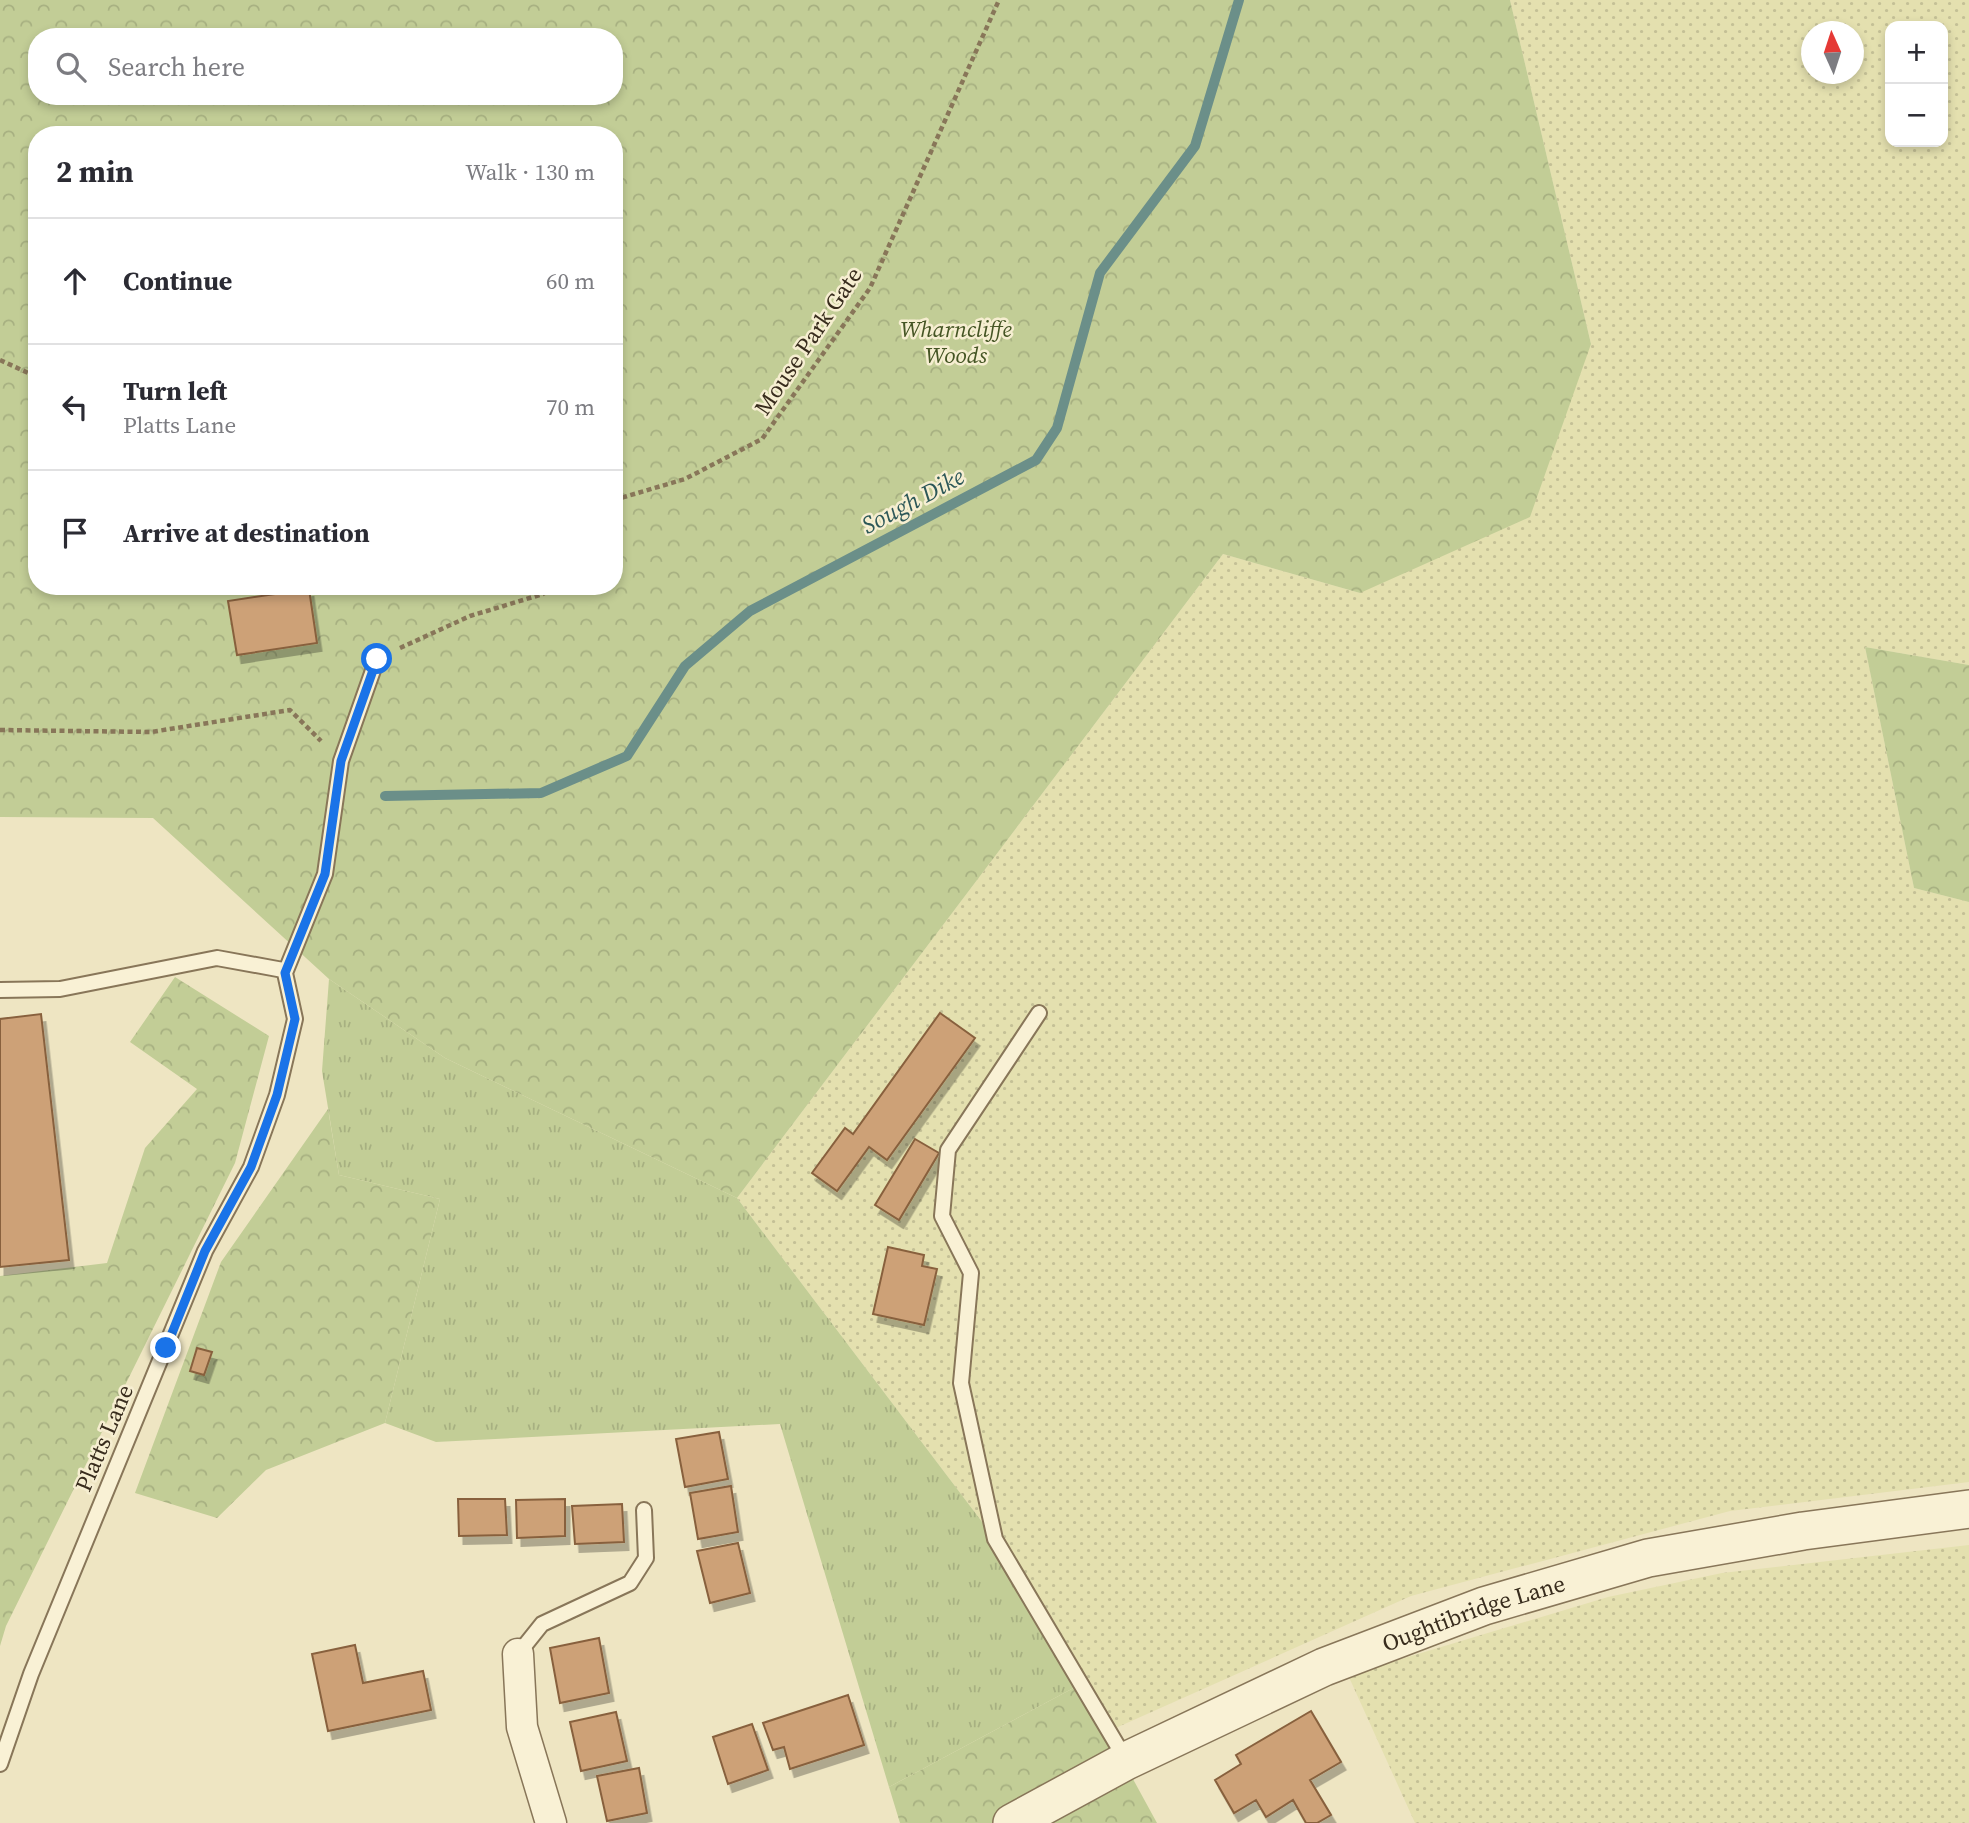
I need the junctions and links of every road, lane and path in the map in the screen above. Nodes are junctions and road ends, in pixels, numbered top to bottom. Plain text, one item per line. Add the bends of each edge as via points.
1 (999, 0) edge
2 (0, 360) edge
3 (28, 373) edge
4 (623, 497) edge
5 (540, 595) edge
6 (377, 659) joint
7 (0, 730) edge
8 (341, 761) junction
9 (285, 973) junction
10 (0, 990) edge
11 (1039, 1013) dead end
12 (1969, 1509) edge
13 (644, 1510) dead end
14 (519, 1654) joint
15 (1126, 1761) junction
16 (0, 1764) edge
17 (551, 1823) edge
18 (1012, 1823) edge

1 - 4 path, Mouse Park Gate via 870,288 762,439 685,479
2 - 3 path
5 - 6 path via 470,616
6 - 8 lane
7 - 8 path via 150,732 290,710
8 - 9 lane via 325,874
9 - 10 lane via 217,958 60,989
9 - 16 lane, Platts Lane via 295,1019 277,1095 256,1155 205,1251 30,1674
11 - 15 lane via 948,1150 942,1216 971,1273 961,1383 995,1539
12 - 15 street, Oughtibridge Lane via 1647,1558 1483,1606 1324,1667
13 - 14 lane via 646,1559 630,1583 542,1624
14 - 17 street via 522,1727
15 - 18 street, Oughtibridge Lane

